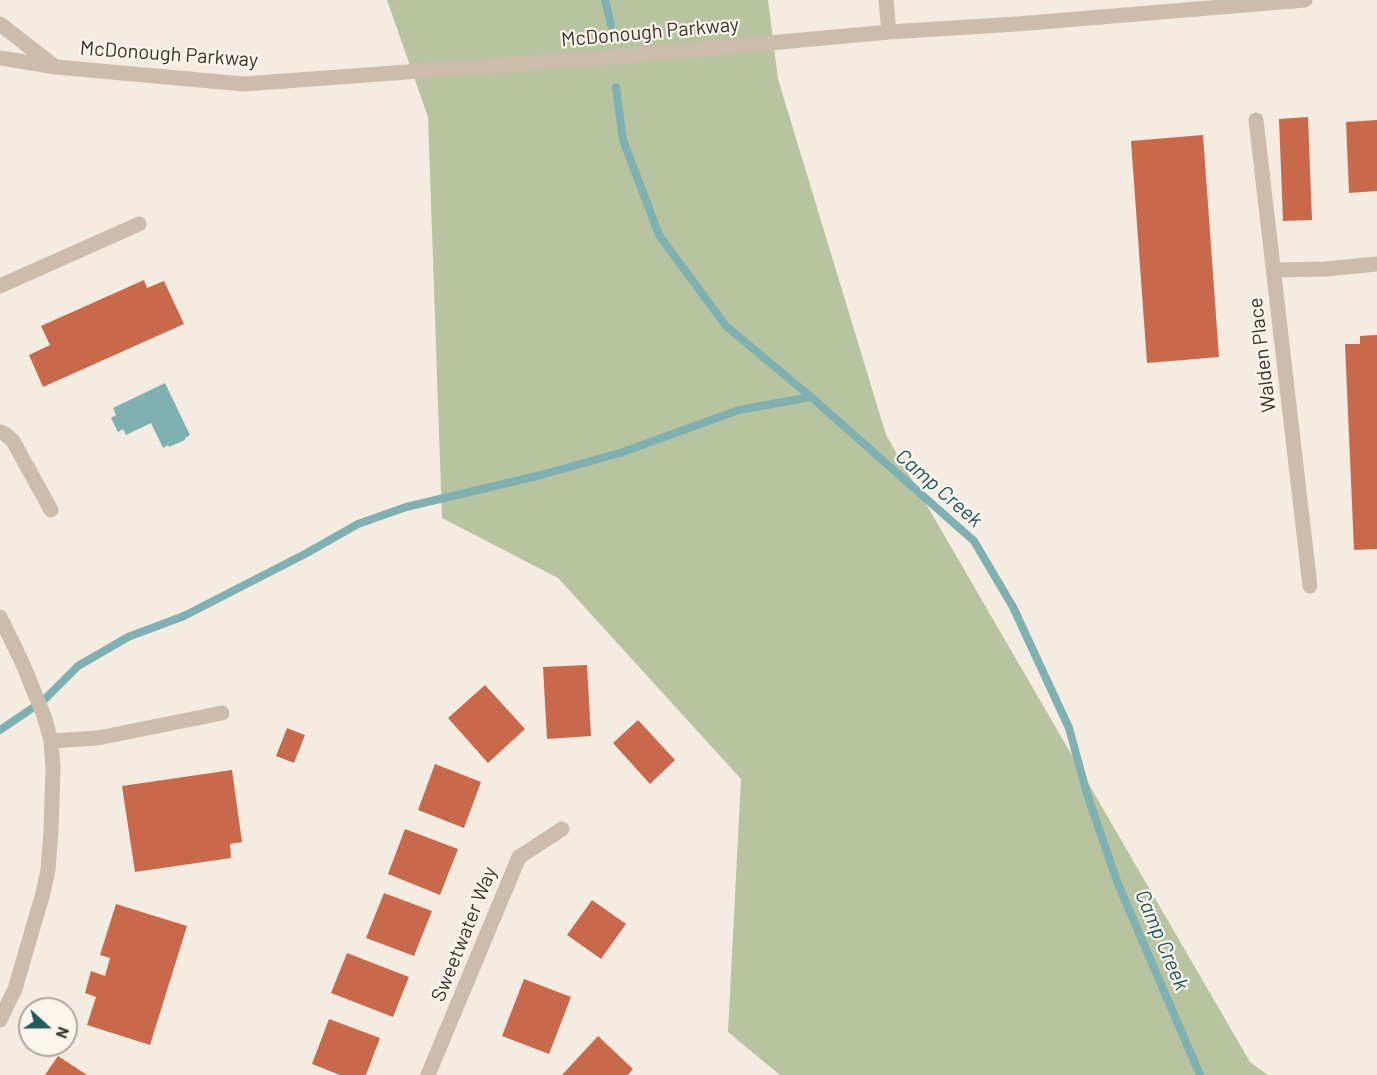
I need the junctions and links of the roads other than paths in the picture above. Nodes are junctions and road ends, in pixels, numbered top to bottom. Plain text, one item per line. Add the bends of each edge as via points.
1 (886, 0) edge
2 (1305, 0) edge
3 (0, 24) edge
4 (889, 32) junction
5 (0, 58) edge
6 (56, 68) junction
7 (1256, 120) dead end
8 (138, 224) dead end
9 (1377, 264) edge
10 (1274, 270) junction
11 (0, 286) edge
12 (0, 432) edge
13 (51, 510) dead end
14 (1310, 586) dead end
15 (0, 617) edge
16 (222, 713) dead end
17 (51, 741) junction
18 (562, 829) dead end
19 (0, 1020) edge
20 (428, 1075) edge

1 - 4 street
2 - 4 street, McDonough Parkway
3 - 6 street
4 - 6 street, McDonough Parkway via 244,84
5 - 6 street, McDonough Parkway
7 - 10 street, Walden Place
8 - 11 street
9 - 10 street
10 - 14 street, Walden Place
12 - 13 street via 13,441
15 - 17 street via 22,662
16 - 17 street via 98,738
17 - 19 street via 52,798 45,881 15,989
18 - 20 street, Sweetwater Way via 519,857

